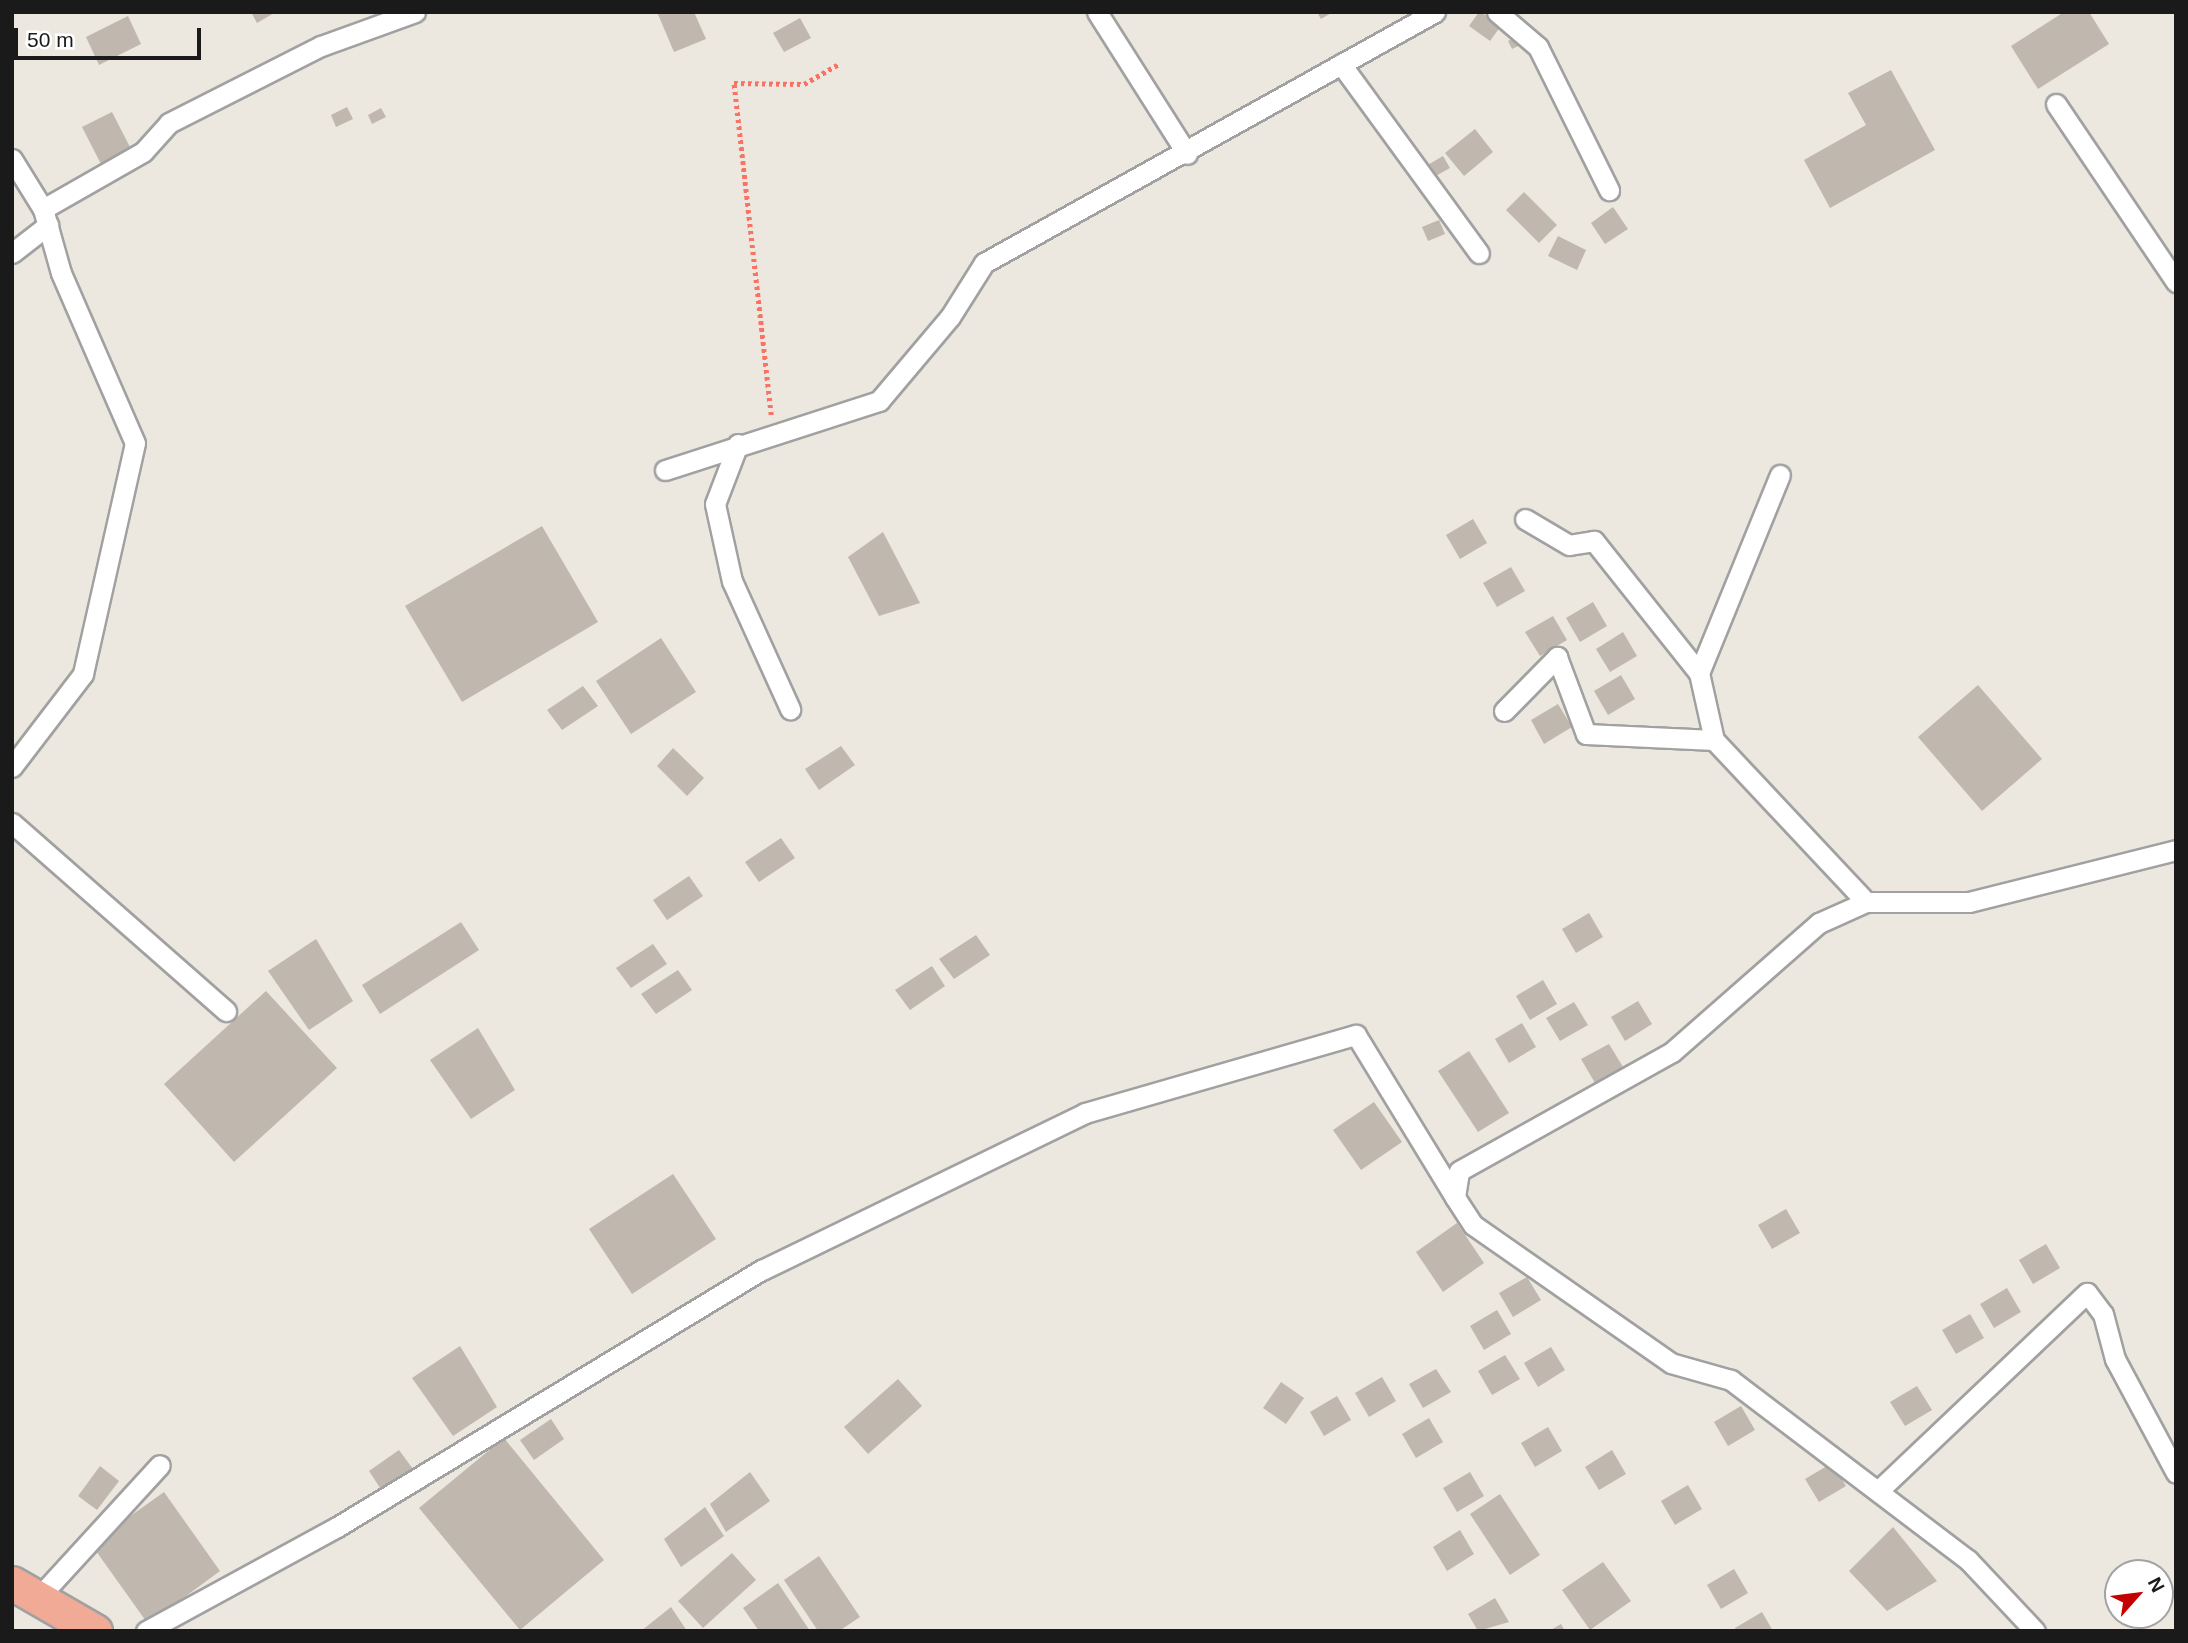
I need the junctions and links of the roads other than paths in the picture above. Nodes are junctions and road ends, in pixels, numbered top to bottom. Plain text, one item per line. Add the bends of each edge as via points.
1 (415, 12) edge
2 (1097, 12) edge
3 (1435, 12) edge
4 (1497, 12) edge
5 (378, 19) edge
6 (1341, 64) junction
7 (2056, 104) dead end
8 (1187, 154) junction
9 (12, 159) edge
10 (1609, 190) dead end
11 (46, 217) junction
12 (12, 253) edge
13 (1479, 253) dead end
14 (2176, 282) edge
15 (738, 444) junction
16 (665, 470) dead end
17 (1780, 475) dead end
18 (1525, 519) dead end
19 (1699, 673) junction
20 (790, 709) dead end
21 (1504, 711) dead end
22 (1714, 740) junction
23 (12, 767) edge
24 (12, 823) edge
25 (2176, 850) edge
26 (1866, 902) junction
27 (226, 1011) dead end
28 (1455, 1197) junction
29 (160, 1465) dead end
30 (2176, 1473) edge
31 (1878, 1491) junction
32 (25, 1590) edge
33 (95, 1631) edge
34 (146, 1631) edge
35 (2035, 1631) edge

1 - 5 street
2 - 8 street
3 - 6 street
4 - 10 street via 1538,47
5 - 11 street via 169,123 143,152
6 - 8 street
6 - 13 street
7 - 14 street
8 - 15 street via 984,262 950,317 879,401
9 - 11 street
11 - 12 street
11 - 23 street via 61,272 135,443 83,674
15 - 16 street
15 - 20 street via 715,504 732,581
17 - 19 street
18 - 19 street via 1569,545 1594,541
19 - 22 street
21 - 22 street via 1557,657 1586,734
22 - 26 street
24 - 27 street
25 - 26 street via 1969,902
26 - 28 street via 1819,923 1672,1052 1459,1171
28 - 31 street via 1473,1225 1671,1363 1731,1380
28 - 34 street via 1356,1035 1085,1113 762,1270 337,1527
29 - 32 street
30 - 31 street via 2115,1359 2103,1314 2087,1293
31 - 35 street via 1968,1560
32 - 33 highway

